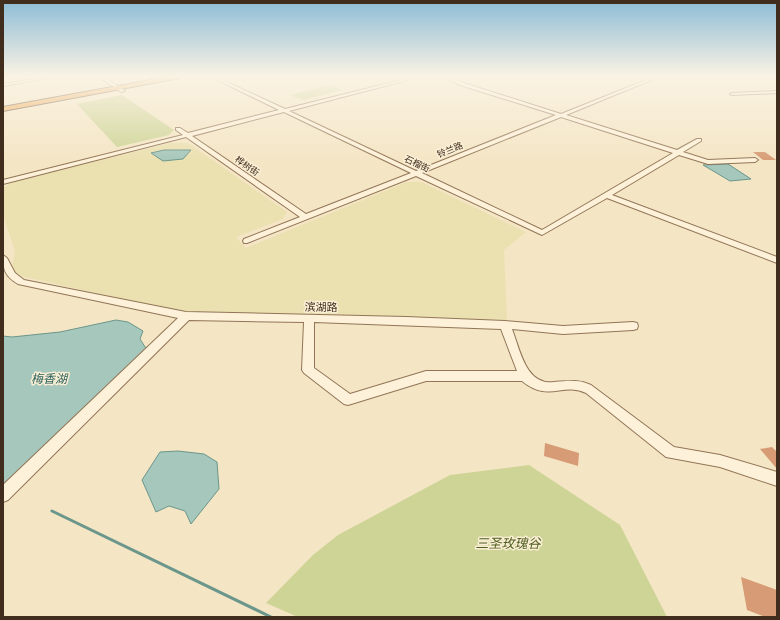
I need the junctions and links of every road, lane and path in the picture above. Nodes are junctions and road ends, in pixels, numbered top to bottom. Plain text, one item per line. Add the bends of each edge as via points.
1 (16, 105) edge
2 (273, 105) edge
3 (298, 105) edge
4 (299, 105) edge
5 (530, 105) edge
6 (586, 105) edge
7 (3, 107) edge
8 (282, 109) junction
9 (562, 115) junction
10 (178, 129) dead end
11 (187, 135) junction
12 (699, 140) dead end
13 (679, 152) junction
14 (755, 160) dead end
15 (415, 174) junction
16 (3, 179) edge
17 (3, 182) edge
18 (606, 195) junction
19 (306, 217) junction
20 (246, 241) dead end
21 (3, 258) edge
22 (777, 260) edge
23 (186, 316) junction
24 (309, 318) junction
25 (506, 325) junction
26 (633, 326) dead end
27 (525, 376) junction
28 (777, 479) edge
29 (3, 495) edge

1 - 7 highway
2 - 8 street, 石榴街
3 - 8 street
4 - 8 street
5 - 9 street
6 - 9 street, 铃兰路
8 - 11 street
8 - 15 street, 石榴街
9 - 13 street
9 - 15 street, 铃兰路
10 - 11 street, 桦树街
11 - 16 street
11 - 17 street
11 - 19 street, 桦树街
12 - 13 street
13 - 14 street via 708,162
13 - 18 street
15 - 18 street, 石榴街 via 542,233
15 - 19 street, 铃兰路
18 - 22 street
19 - 20 street, 铃兰路
21 - 23 street, 滨湖路 via 13,278 21,282
23 - 24 street, 滨湖路
23 - 29 street
24 - 25 street, 滨湖路
24 - 27 street via 308,370 348,400 426,376
25 - 26 street, 滨湖路 via 563,330
25 - 27 street
27 - 28 street via 534,385 546,388 577,385 590,390 671,453 720,461

